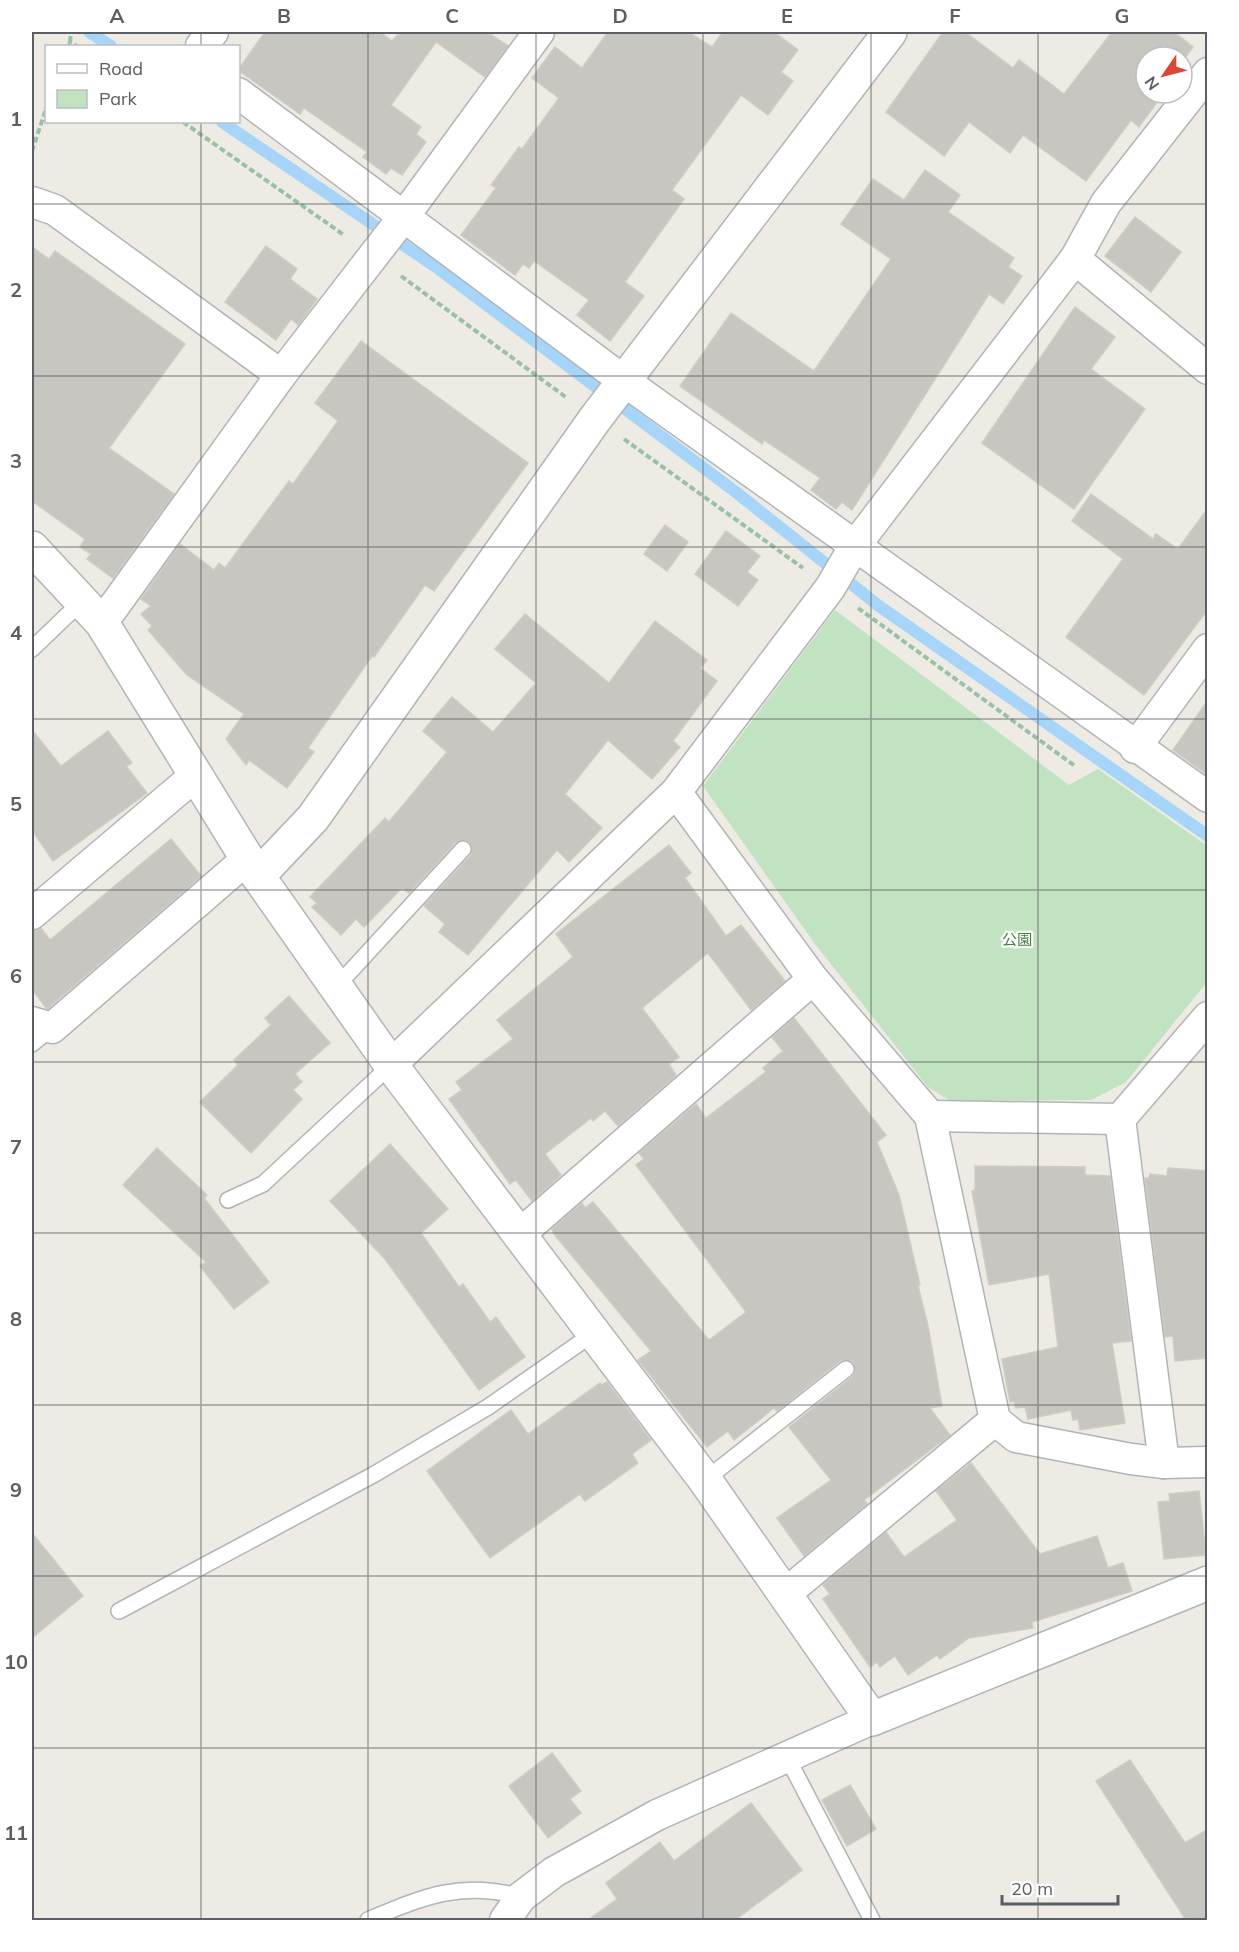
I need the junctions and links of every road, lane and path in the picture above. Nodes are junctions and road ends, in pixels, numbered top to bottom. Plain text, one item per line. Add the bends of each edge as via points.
1 (71, 32) edge
2 (213, 32) edge
3 (539, 32) edge
4 (890, 32) edge
5 (70, 44) edge
6 (202, 45) edge
7 (1208, 73) edge
8 (240, 94) edge
9 (45, 112) edge
10 (184, 123) edge
11 (32, 151) edge
12 (32, 202) edge
13 (405, 215) junction
14 (373, 256) junction
15 (1076, 259) junction
16 (1208, 369) edge
17 (281, 375) junction
18 (624, 381) junction
19 (595, 419) junction
20 (32, 548) edge
21 (854, 548) junction
22 (831, 588) junction
23 (92, 612) junction
24 (32, 649) edge
25 (1208, 649) edge
26 (1135, 748) junction
27 (1075, 766) dead end
28 (196, 775) junction
29 (676, 792) junction
30 (1208, 797) edge
31 (463, 849) dead end
32 (252, 867) junction
33 (32, 914) edge
34 (813, 979) junction
35 (336, 987) junction
36 (1208, 1017) edge
37 (38, 1031) edge
38 (391, 1065) junction
39 (930, 1116) junction
40 (1120, 1119) junction
41 (228, 1200) dead end
42 (520, 1234) junction
43 (594, 1332) junction
44 (846, 1369) dead end
45 (995, 1420) junction
46 (1208, 1462) edge
47 (1164, 1463) junction
48 (705, 1480) junction
49 (1208, 1583) edge
50 (784, 1594) junction
51 (119, 1611) dead end
52 (872, 1719) junction
53 (787, 1757) junction
54 (513, 1909) edge
55 (368, 1920) edge
56 (872, 1920) edge

1 - 5 path
2 - 6 street
3 - 13 street
4 - 18 street
7 - 15 street via 1106,203
8 - 13 street
9 - 11 path
10 - 14 path
12 - 17 street via 55,210
13 - 14 street
13 - 18 street
14 - 17 street
14 - 19 path
15 - 16 street
15 - 21 street
17 - 23 street
18 - 19 street
18 - 21 street
19 - 22 path
19 - 32 street via 314,818
20 - 23 street
21 - 22 street
21 - 26 street
22 - 27 path
22 - 29 street
23 - 24 lane
23 - 28 street
25 - 26 street
26 - 30 street
28 - 32 street
28 - 33 street
29 - 34 street
29 - 38 street
31 - 35 lane
32 - 35 street
32 - 37 street
34 - 39 street
34 - 42 street
35 - 38 street
36 - 40 street
38 - 41 lane via 263,1184
38 - 42 street
39 - 40 street
39 - 45 street
40 - 47 street
42 - 43 street
43 - 48 street
43 - 51 lane via 488,1407 373,1475
44 - 48 lane
45 - 47 street via 1016,1437
45 - 50 street
46 - 47 street
48 - 50 street
49 - 52 street
50 - 52 street
52 - 53 street
53 - 54 street via 657,1815 554,1872
53 - 56 lane
54 - 55 lane via 492,1889 452,1890

